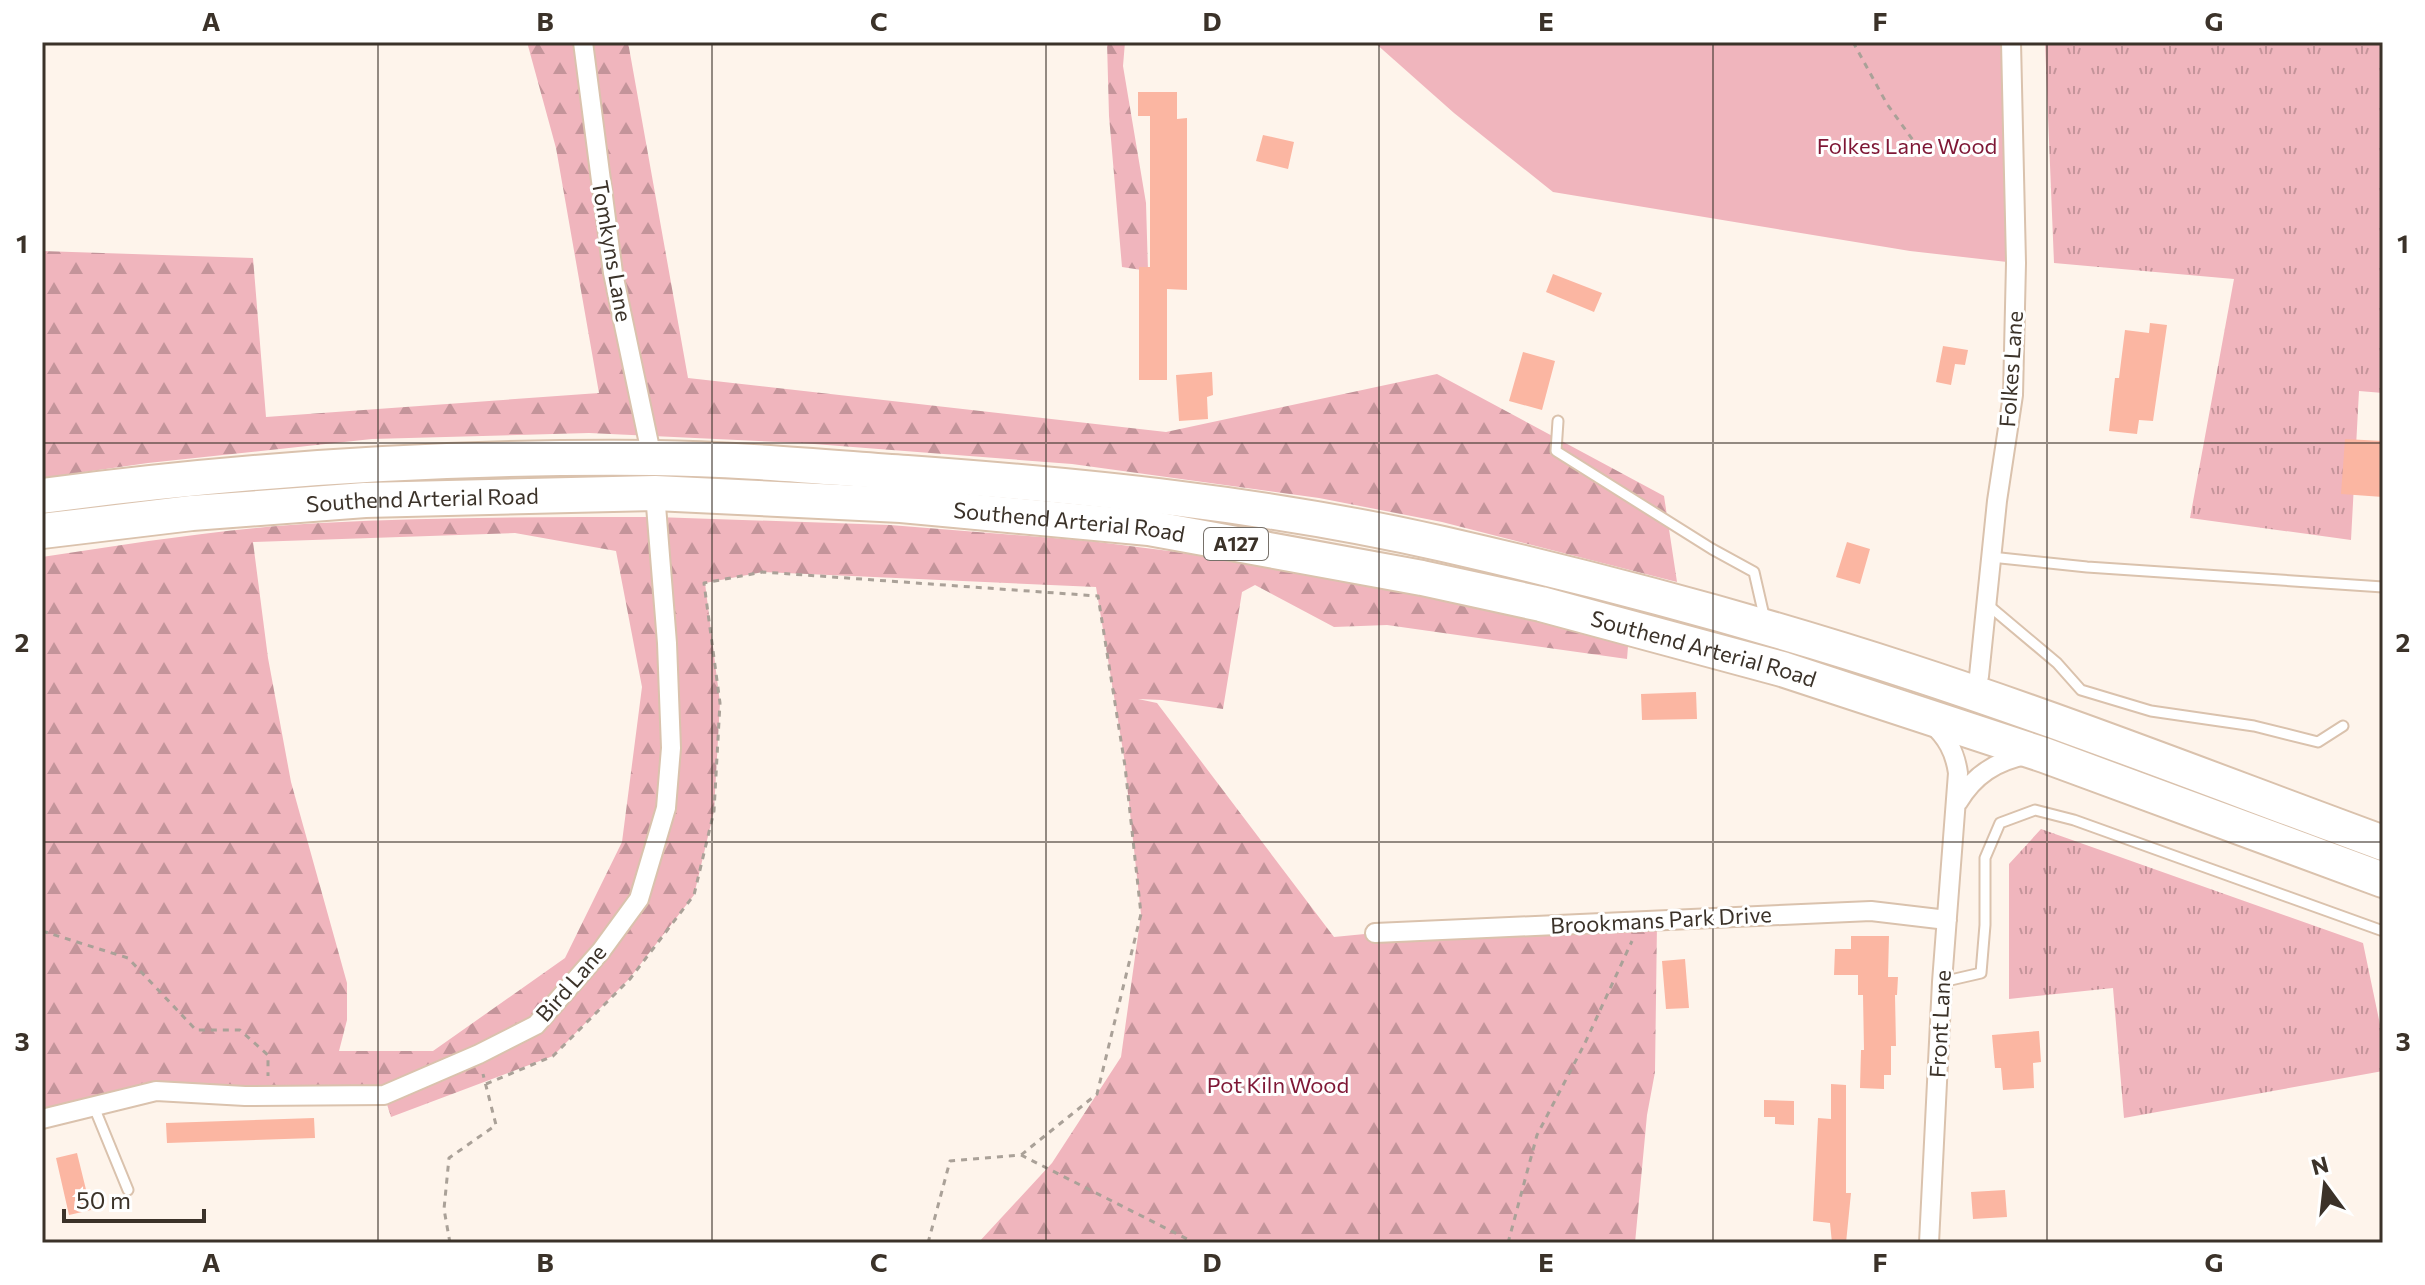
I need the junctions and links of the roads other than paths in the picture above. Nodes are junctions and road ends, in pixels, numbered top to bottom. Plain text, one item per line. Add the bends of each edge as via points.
1 (583, 42) edge
2 (2011, 42) edge
3 (1558, 421) dead end
4 (652, 458) junction
5 (655, 493) junction
6 (42, 496) edge
7 (42, 531) edge
8 (1991, 557) junction
9 (2383, 587) edge
10 (1985, 603) junction
11 (1767, 628) junction
12 (1971, 692) junction
13 (1897, 705) junction
14 (2343, 726) dead end
15 (2044, 755) junction
16 (1957, 805) junction
17 (2383, 843) edge
18 (2383, 880) edge
19 (1947, 920) junction
20 (2383, 931) edge
21 (1375, 933) dead end
22 (1942, 982) junction
23 (94, 1107) junction
24 (42, 1119) edge
25 (128, 1190) dead end
26 (1929, 1243) edge

1 - 4 street, Tomkyns Lane via 613,273
2 - 8 street, Folkes Lane via 2013,395
3 - 11 lane via 1556,451 1754,572
4 - 6 highway, Southend Arterial Road / A127 via 449,460
4 - 11 highway, Southend Arterial Road / A127 via 1071,484 1216,504 1438,543
5 - 7 highway, Southend Arterial Road / A127 via 365,500
5 - 13 highway, Southend Arterial Road / A127 via 901,505 1149,528 1541,604
5 - 23 street, Bird Lane via 671,748 666,808 639,899 536,1025 384,1095 156,1091
8 - 9 lane
8 - 10 street, Folkes Lane
10 - 12 street, Folkes Lane via 1979,676
10 - 14 lane via 2081,690 2151,711 2254,726 2318,742
11 - 12 highway, Southend Arterial Road / A127
12 - 17 highway, Southend Arterial Road / A127
13 - 15 highway, Southend Arterial Road / A127
13 - 16 street, Front Lane via 1930,722 1947,739 1956,761
15 - 16 street via 2009,758 1992,766
15 - 18 highway, Southend Arterial Road / A127
16 - 19 street, Front Lane
19 - 21 street, Brookmans Park Drive via 1871,911
19 - 22 street, Front Lane
20 - 22 lane via 2035,810 2000,823 1985,858 1981,973
22 - 26 street, Front Lane
23 - 24 street, Bird Lane
23 - 25 lane

